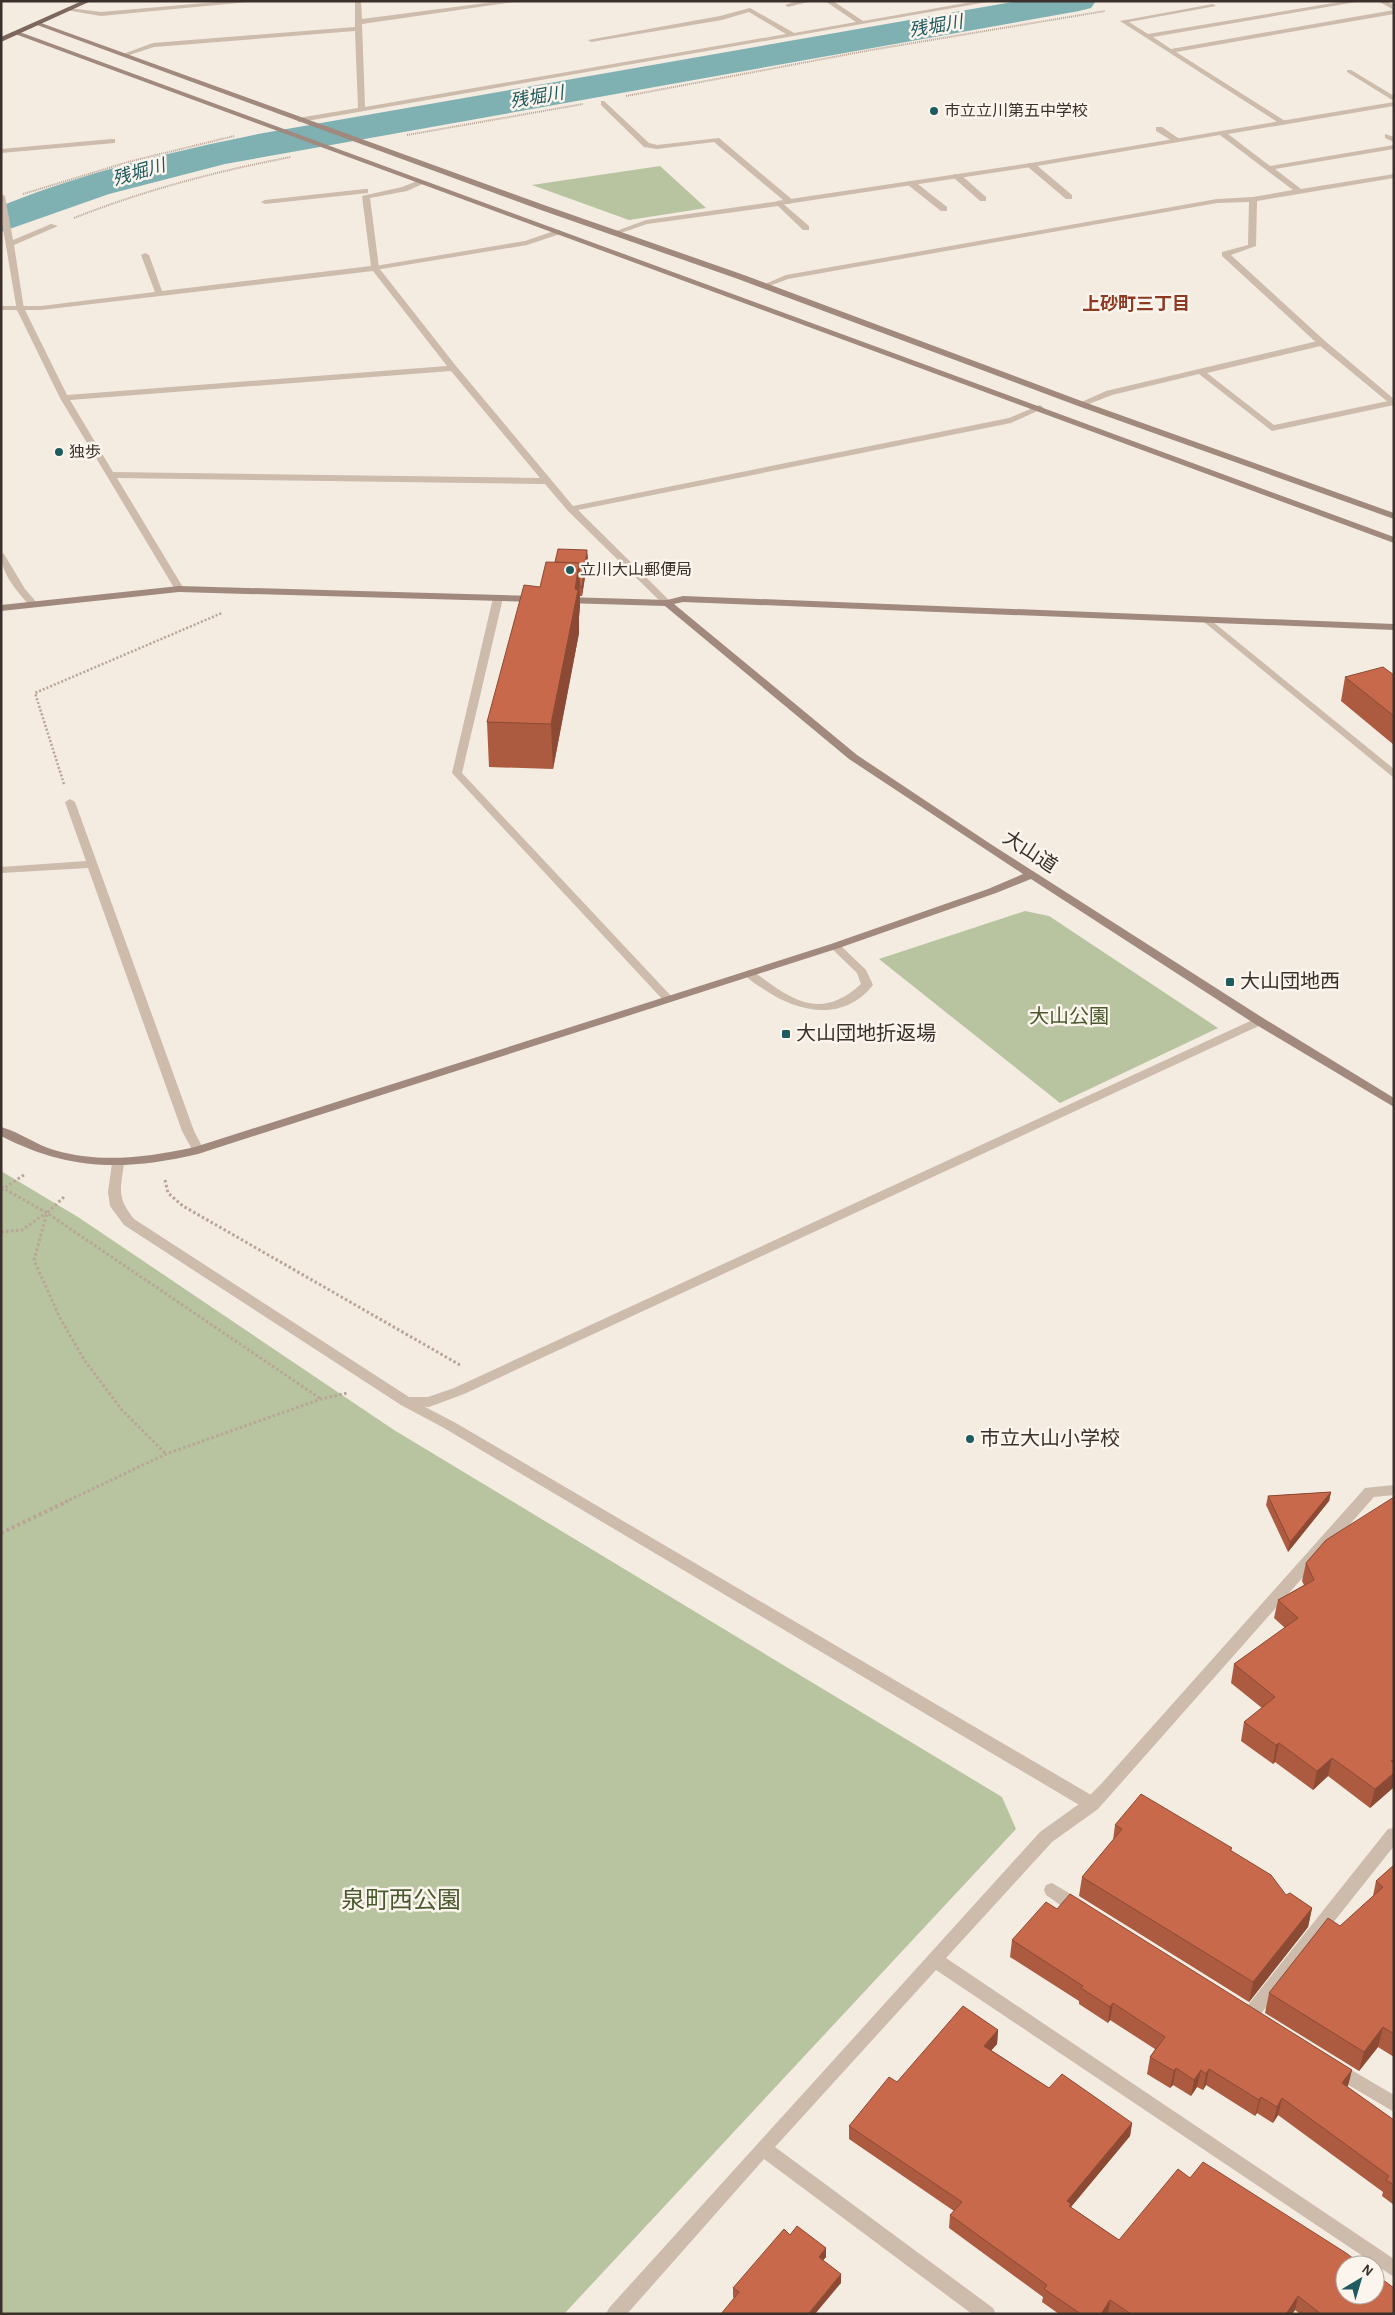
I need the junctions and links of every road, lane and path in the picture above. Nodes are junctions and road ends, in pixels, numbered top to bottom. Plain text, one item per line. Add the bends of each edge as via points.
1 (88, 1) edge
2 (255, 1) edge
3 (358, 1) edge
4 (518, 1) edge
5 (809, 1) edge
6 (828, 1) edge
7 (990, 1) edge
8 (1359, 1) edge
9 (1381, 1) edge
10 (788, 5) dead end
11 (925, 6) dead end
12 (1213, 6) dead end
13 (70, 10) junction
14 (1107, 10) dead end
15 (1394, 10) edge
16 (932, 11) junction
17 (860, 22) junction
18 (39, 24) junction
19 (358, 25) junction
20 (17, 33) junction
21 (791, 34) junction
22 (1147, 36) junction
23 (1, 40) edge
24 (591, 40) dead end
25 (1169, 50) junction
26 (126, 54) junction
27 (1349, 70) dead end
28 (620, 97) dead end
29 (1394, 99) edge
30 (592, 102) dead end
31 (604, 103) dead end
32 (1394, 104) edge
33 (363, 110) junction
34 (301, 120) junction
35 (1282, 123) junction
36 (1159, 129) dead end
37 (1222, 133) junction
38 (240, 135) dead end
39 (399, 137) dead end
40 (1177, 140) junction
41 (112, 141) dead end
42 (1394, 147) edge
43 (1, 151) edge
44 (297, 155) dead end
45 (1031, 164) junction
46 (1270, 168) junction
47 (957, 176) junction
48 (1394, 176) edge
49 (362, 181) dead end
50 (423, 182) junction
51 (912, 183) junction
52 (1299, 192) junction
53 (366, 194) junction
54 (1069, 197) dead end
55 (983, 199) dead end
56 (1252, 199) junction
57 (3, 201) edge
58 (265, 202) dead end
59 (791, 202) junction
60 (780, 203) junction
61 (541, 207) junction
62 (944, 209) dead end
63 (520, 219) junction
64 (54, 226) joint
65 (806, 228) dead end
66 (557, 232) junction
67 (615, 233) junction
68 (10, 242) junction
69 (145, 255) dead end
70 (374, 268) junction
71 (740, 277) junction
72 (697, 283) junction
73 (764, 286) junction
74 (159, 293) junction
75 (1, 308) edge
76 (20, 309) junction
77 (1322, 343) junction
78 (453, 368) junction
79 (1200, 370) junction
80 (64, 398) junction
81 (1393, 403) edge
82 (1081, 404) junction
83 (1040, 408) junction
84 (110, 475) junction
85 (548, 481) junction
86 (571, 509) junction
87 (1394, 516) edge
88 (1394, 540) edge
89 (1, 556) edge
90 (179, 589) junction
91 (218, 590) junction
92 (498, 598) junction
93 (667, 603) junction
94 (33, 604) junction
95 (1, 608) edge
96 (1208, 620) junction
97 (1394, 627) edge
98 (1394, 775) edge
99 (70, 802) joint
100 (93, 864) junction
101 (1, 870) edge
102 (1031, 875) junction
103 (835, 946) junction
104 (749, 973) junction
105 (668, 1000) junction
106 (1259, 1021) junction
107 (1394, 1103) edge
108 (1, 1131) edge
109 (198, 1150) junction
110 (118, 1163) junction
111 (24, 1175) dead end
112 (165, 1180) dead end
113 (2, 1188) edge
114 (64, 1197) dead end
115 (47, 1213) junction
116 (1, 1232) edge
117 (484, 1379) junction
118 (357, 1391) dead end
119 (321, 1399) junction
120 (406, 1402) junction
121 (166, 1454) junction
122 (1394, 1490) edge
123 (1, 1533) edge
124 (1092, 1804) junction
125 (1394, 1834) edge
126 (1052, 1890) dead end
127 (1093, 1916) edge
128 (935, 1960) junction
129 (1234, 2005) edge
130 (1250, 2016) junction
131 (1267, 2026) edge
132 (1326, 2062) edge
133 (1394, 2104) edge
134 (763, 2148) junction
135 (1394, 2269) edge
136 (615, 2314) edge
137 (987, 2314) edge

1 - 13 main road
2 - 13 street via 101,14
3 - 19 street
4 - 19 street
5 - 10 street
6 - 17 street
7 - 16 street
8 - 22 street
9 - 15 street
11 - 16 street
12 - 22 street via 1123,21
13 - 18 main road
14 - 28 path
15 - 25 street
16 - 17 street
17 - 21 street
18 - 20 main road
18 - 26 street
19 - 26 street via 153,45
19 - 33 street via 360,106
20 - 23 main road
20 - 50 street
21 - 24 street via 750,10 722,18
21 - 33 street
22 - 25 street
25 - 35 street
26 - 34 street
27 - 29 street
30 - 39 path
31 - 59 street via 646,145 657,148 716,140
32 - 35 street
33 - 34 street
34 - 61 street
35 - 37 street
36 - 40 street
37 - 40 street
37 - 46 street
38 - 57 path via 174,149
40 - 45 street
41 - 43 street
42 - 46 street
44 - 64 path via 176,182
45 - 47 street
45 - 54 street
46 - 52 street
47 - 51 street
47 - 55 street
48 - 52 street
49 - 53 street
50 - 53 street via 404,189
50 - 63 street
51 - 59 street
51 - 62 street
52 - 56 street
53 - 58 street
53 - 70 street
56 - 73 street via 1207,203 816,272
56 - 77 street via 1252,246 1225,254
57 - 68 street
59 - 60 street
60 - 65 street
60 - 67 street via 646,222
61 - 63 street via 526,208 519,213
61 - 67 street
63 - 66 street
64 - 68 street
66 - 70 street via 527,243
66 - 72 street
67 - 71 street
68 - 76 street
69 - 74 street
70 - 74 street
70 - 78 street
71 - 72 street via 735,283 721,286
71 - 73 street
72 - 83 street
73 - 82 street
74 - 76 street
75 - 76 street
76 - 80 street
77 - 79 street
77 - 81 street
78 - 80 street
78 - 85 street
79 - 81 street via 1272,428
79 - 82 street via 1109,393
80 - 84 street
82 - 87 street
83 - 86 street via 1011,420
83 - 88 street
84 - 85 street
84 - 90 street
85 - 86 street
86 - 93 street
89 - 94 street
90 - 91 street
90 - 94 street
91 - 92 street
91 - 99 path via 222,614 36,692
92 - 93 street
92 - 105 street via 457,772
93 - 96 street via 683,599
93 - 102 street, 大山道 via 853,757
94 - 95 street
96 - 97 street
96 - 98 street
99 - 100 street
100 - 101 street
100 - 109 street
102 - 103 street
102 - 106 street, 大山道
103 - 104 street
103 - 104 street via 862,972 867,985 856,998 829,1008 808,1008 787,1000
104 - 105 street
105 - 109 street
106 - 107 street, 大山道
106 - 117 street
108 - 110 street via 43,1152 73,1159
109 - 110 street via 159,1160
110 - 120 street via 114,1192 116,1206 129,1222
111 - 113 path
112 - 117 path via 168,1193 183,1206
113 - 115 path
114 - 115 path
115 - 116 path via 22,1230
115 - 119 path
115 - 121 path via 34,1260 64,1325 113,1400
117 - 120 street via 429,1402
118 - 119 path
119 - 121 path
120 - 124 street
121 - 123 path
122 - 124 street via 1370,1492
124 - 128 street via 1046,1837
125 - 130 street
126 - 127 street
128 - 134 street
128 - 135 street
129 - 130 street
130 - 131 street
132 - 133 street
134 - 136 street
134 - 137 street

